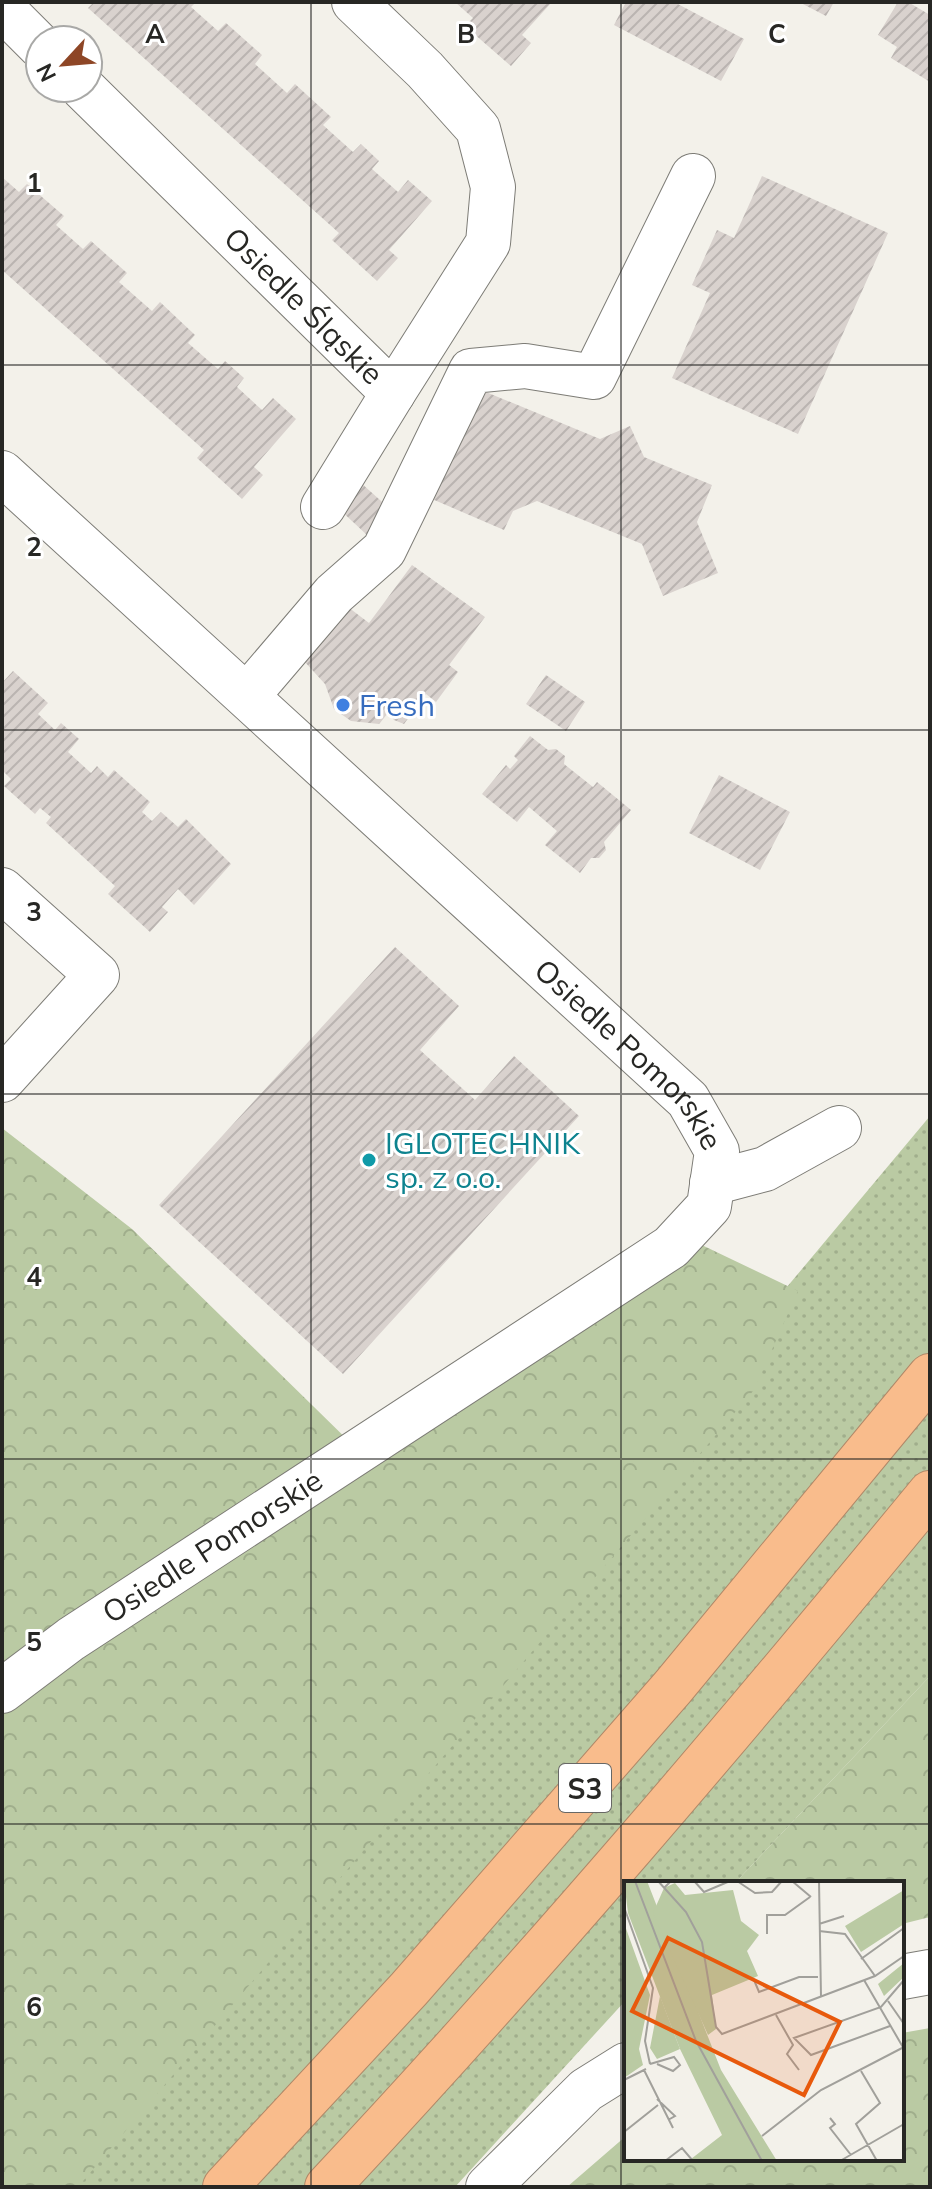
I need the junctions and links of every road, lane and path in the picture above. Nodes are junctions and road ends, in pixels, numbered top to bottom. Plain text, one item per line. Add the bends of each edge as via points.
1 (354, 2) edge
2 (2, 8) edge
3 (24, 30) edge
4 (99, 104) edge
5 (693, 176) dead end
6 (393, 393) junction
7 (2, 473) edge
8 (323, 507) dead end
9 (247, 696) junction
10 (2, 890) edge
11 (2, 1080) edge
12 (839, 1128) dead end
13 (712, 1183) junction
14 (930, 1376) edge
15 (930, 1493) edge
16 (2, 1691) edge
17 (930, 1972) edge
18 (904, 1977) edge
19 (624, 2066) edge
20 (225, 2187) edge
21 (327, 2187) edge
22 (488, 2187) edge

1 - 6 street, Osiedle Śląskie via 478,129 493,187 488,243
2 - 3 street
4 - 6 street, Osiedle Śląskie
5 - 9 street via 594,377 525,366 471,371 384,550 334,594
6 - 8 street
7 - 9 street, Osiedle Pomorskie
9 - 13 street, Osiedle Pomorskie via 688,1100 717,1151
10 - 11 street via 97,975
12 - 13 street via 765,1169
13 - 16 street, Osiedle Pomorskie via 709,1206 671,1247 71,1639
14 - 20 highway, S3 via 663,1699 409,1989
15 - 21 highway, S3 via 732,1734 466,2039
17 - 18 street
19 - 22 street via 586,2090

